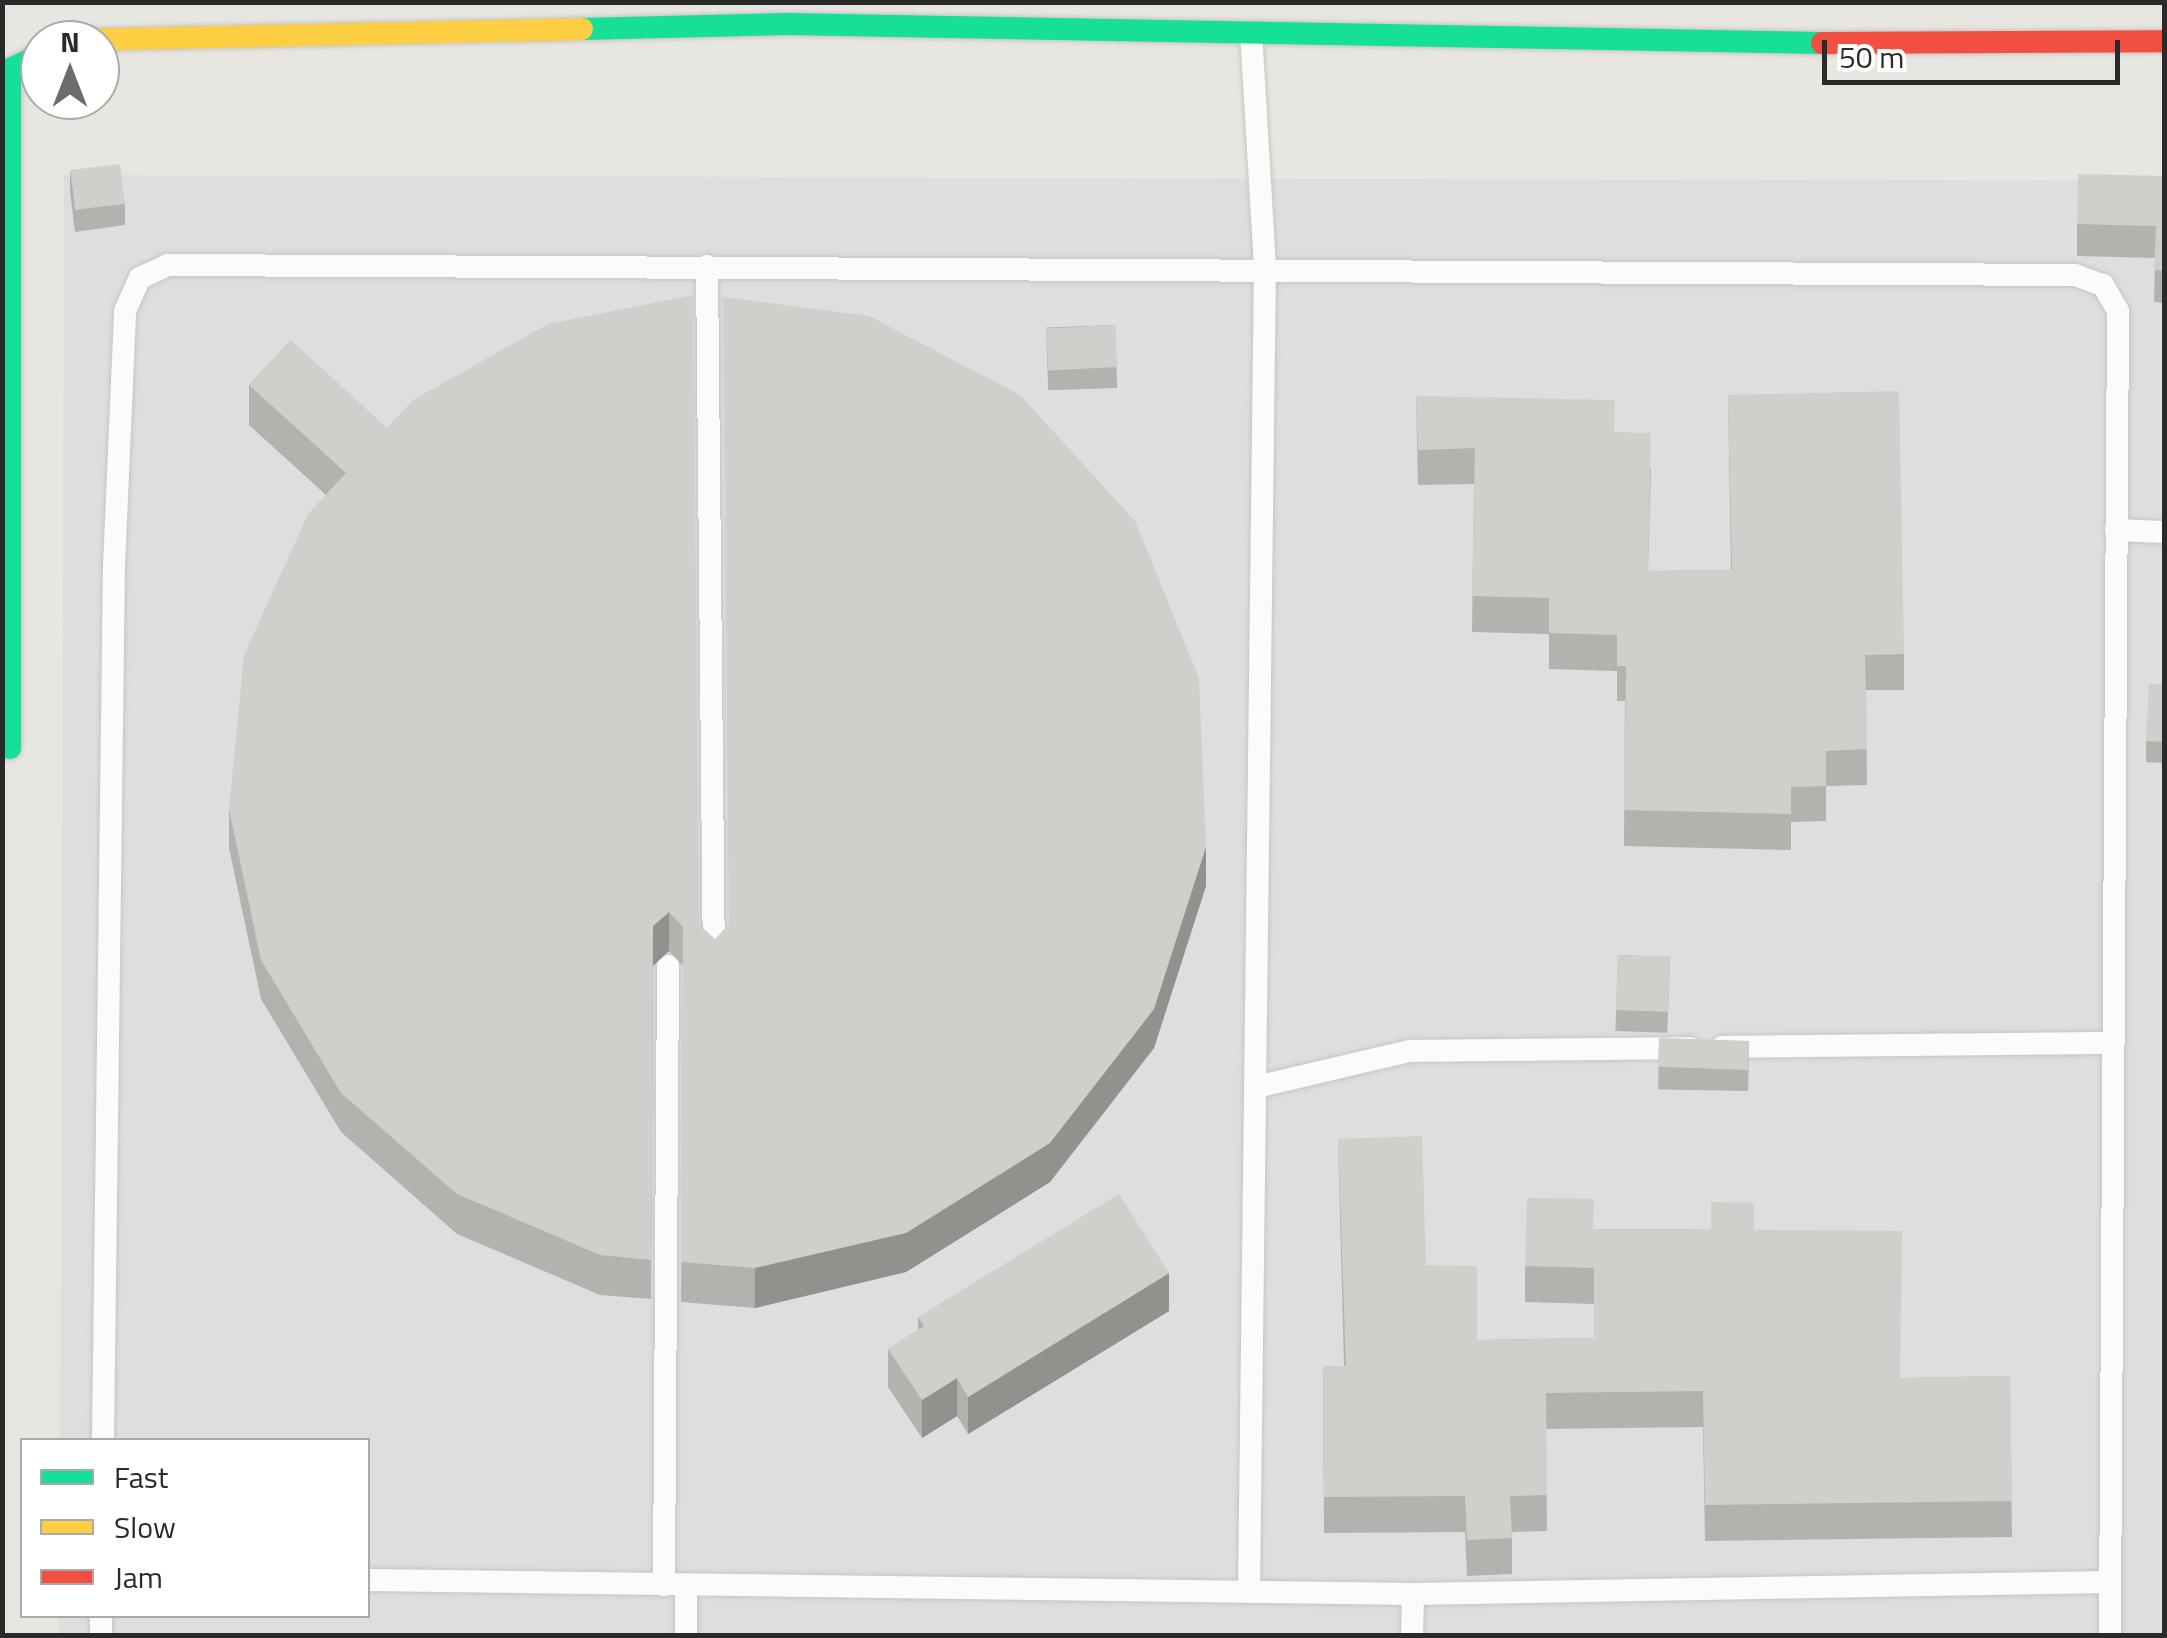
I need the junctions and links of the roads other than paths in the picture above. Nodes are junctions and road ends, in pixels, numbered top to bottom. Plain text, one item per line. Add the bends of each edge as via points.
1 (1251, 33) junction
2 (120, 39) edge
3 (2164, 41) edge
4 (20, 64) edge
5 (706, 266) junction
6 (1266, 267) junction
7 (2116, 530) junction
8 (2164, 532) edge
9 (10, 748) dead end
10 (714, 964) edge
11 (668, 966) dead end
12 (2113, 1043) junction
13 (1256, 1087) junction
14 (103, 1438) edge
15 (370, 1580) edge
16 (2110, 1582) junction
17 (675, 1584) junction
18 (1249, 1592) junction
19 (1413, 1594) junction
20 (686, 1636) edge
21 (1412, 1636) edge
22 (2110, 1636) edge

1 - 2 street via 788,24
1 - 3 street via 1775,43
1 - 6 lane
4 - 9 street via 10,69
5 - 6 lane
5 - 10 lane
5 - 14 lane via 168,265 140,278 126,311 114,566
6 - 7 lane via 2075,275 2103,285 2118,311
6 - 13 lane
7 - 8 lane
7 - 12 lane
11 - 17 lane
12 - 13 lane via 1410,1051
12 - 16 lane
13 - 18 lane
15 - 17 lane
16 - 19 lane
16 - 22 lane
17 - 18 lane
17 - 20 lane
18 - 19 lane
19 - 21 lane

